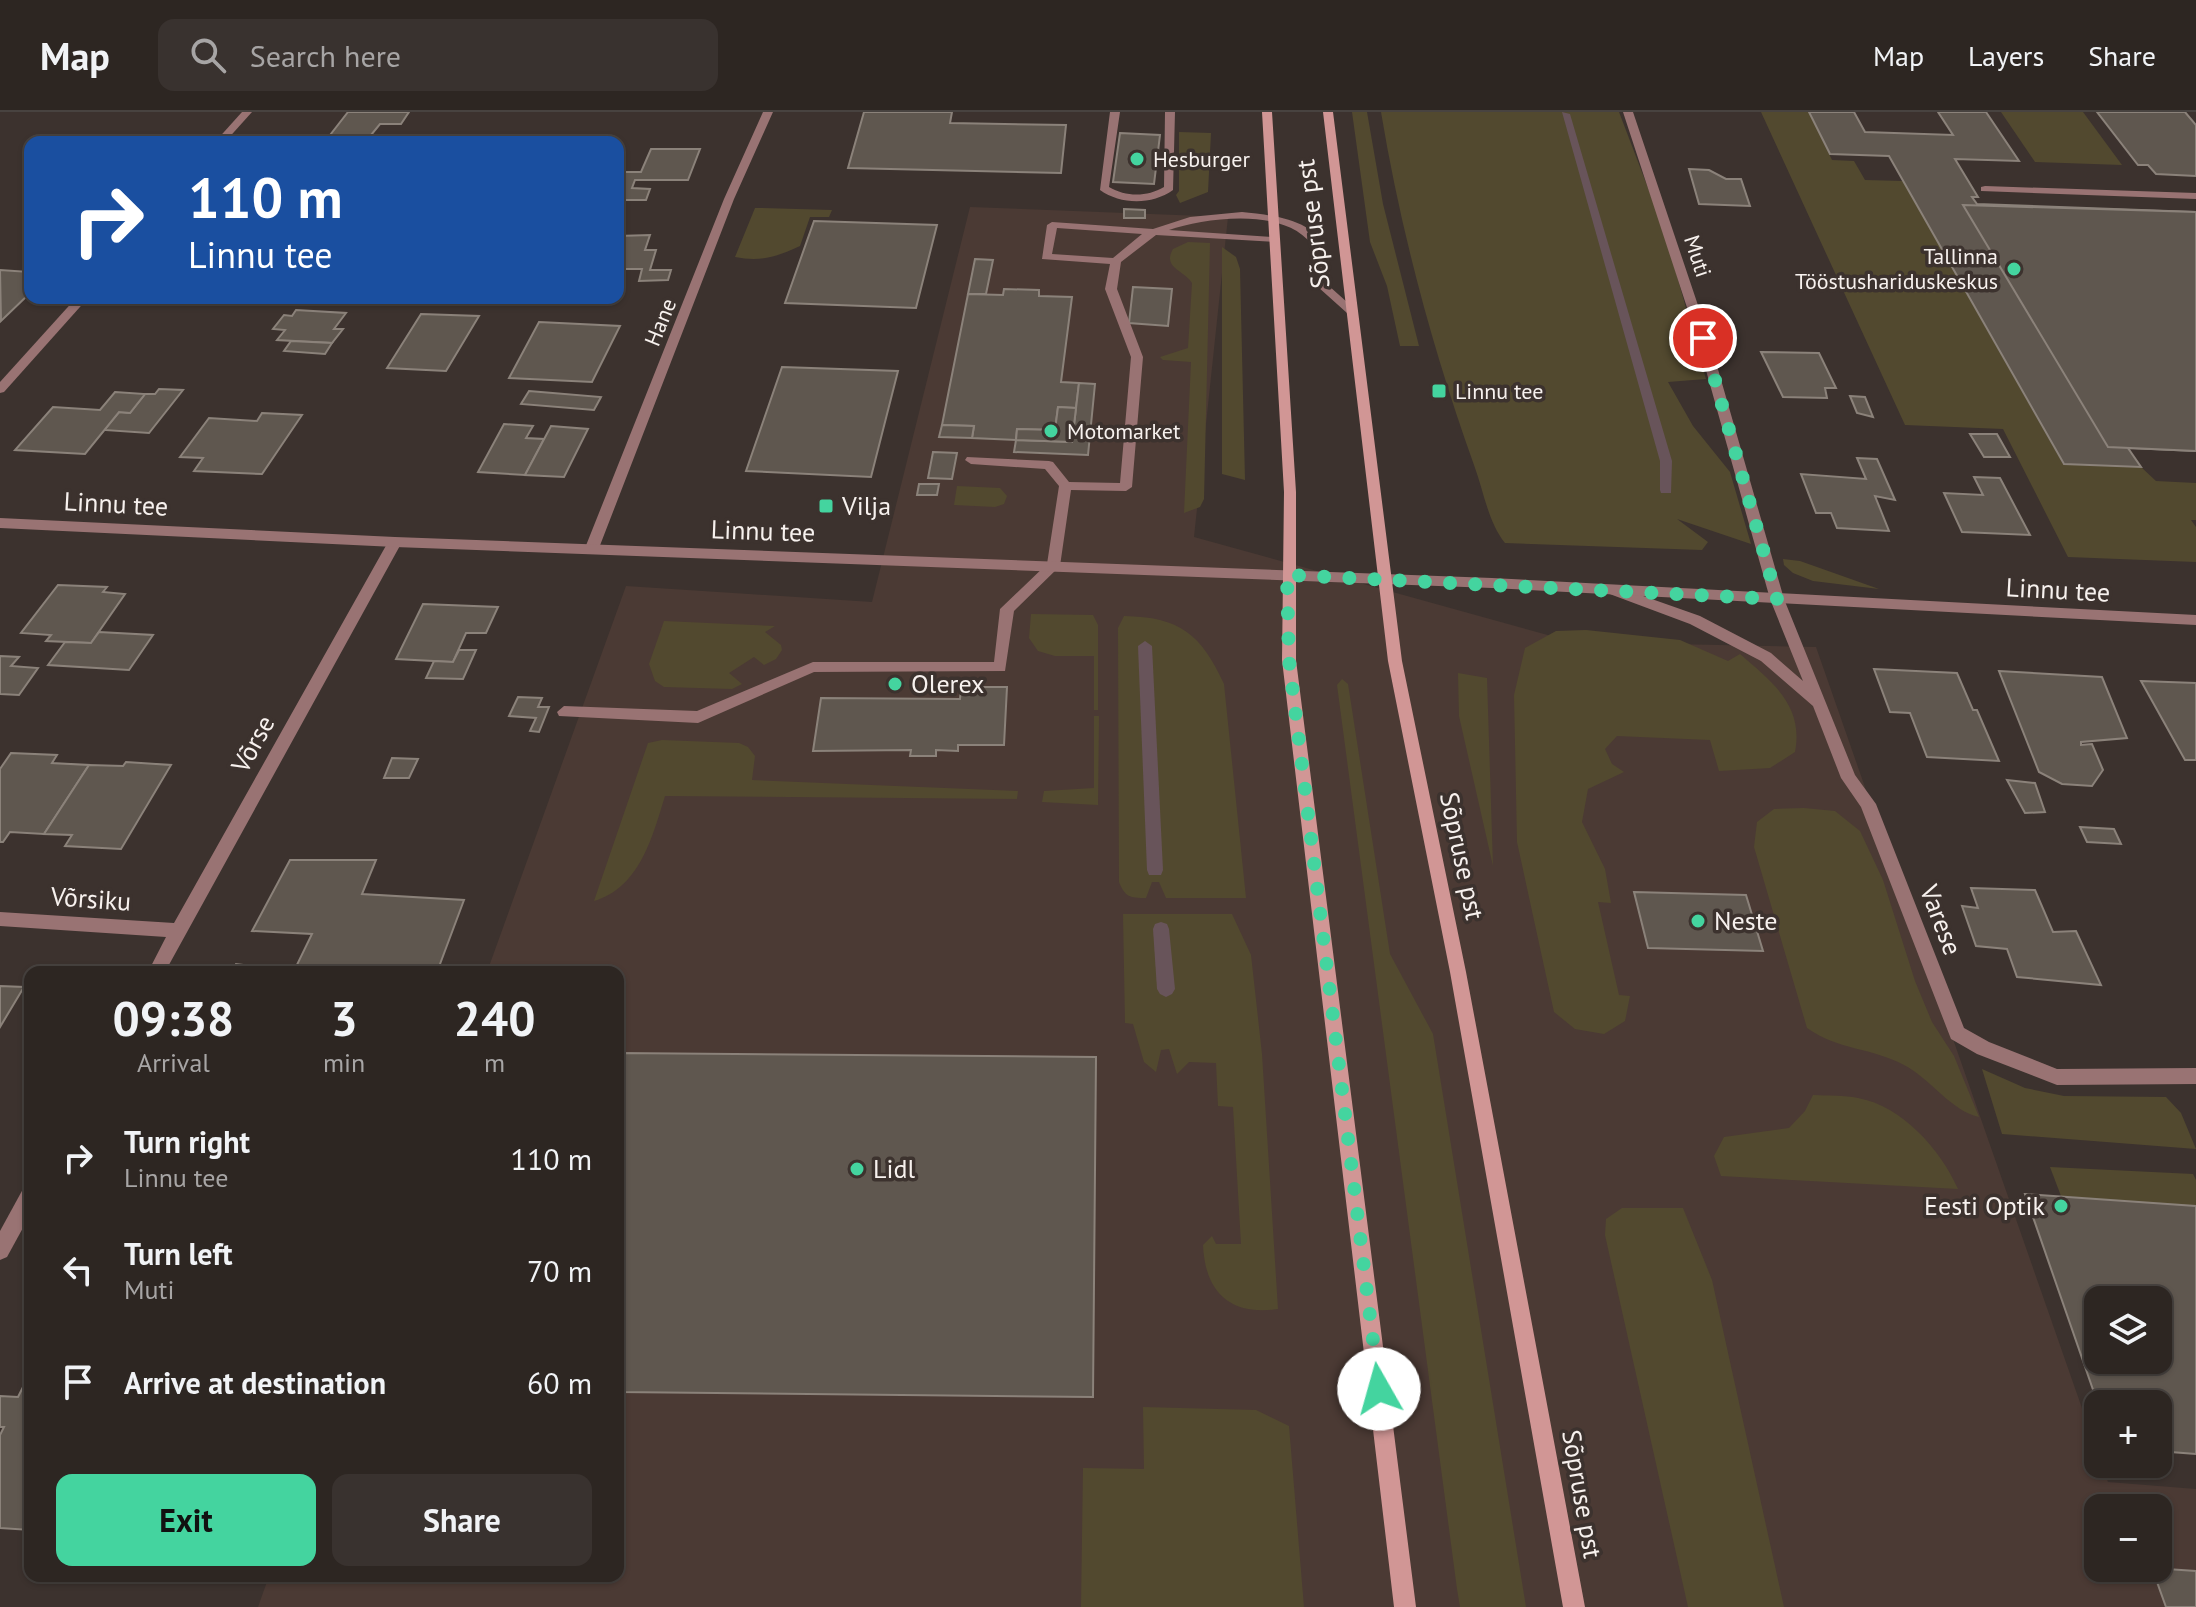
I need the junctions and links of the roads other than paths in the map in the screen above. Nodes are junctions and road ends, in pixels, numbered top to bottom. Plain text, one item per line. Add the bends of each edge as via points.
1 (247, 112) edge
2 (768, 112) edge
3 (1115, 112) edge
4 (1170, 112) edge
5 (1267, 112) edge
6 (1328, 112) edge
7 (1628, 112) edge
8 (225, 136) edge
9 (1985, 189) dead end
10 (2196, 196) edge
11 (1271, 217) junction
12 (1151, 233) junction
13 (1273, 240) junction
14 (1116, 261) junction
15 (76, 304) edge
16 (1351, 311) junction
17 (0, 389) edge
18 (971, 460) dead end
19 (1065, 486) junction
20 (0, 523) edge
21 (395, 542) junction
22 (592, 548) junction
23 (1053, 566) junction
24 (1287, 575) junction
25 (1385, 580) junction
26 (1612, 590) junction
27 (1777, 599) junction
28 (2196, 620) edge
29 (1819, 703) junction
30 (564, 712) dead end
31 (0, 919) edge
32 (179, 931) junction
33 (159, 966) edge
34 (2196, 1076) edge
35 (24, 1207) edge
36 (0, 1250) edge
37 (1405, 1607) edge
38 (1574, 1607) edge

1 - 8 street
2 - 22 street, Hane
3 - 4 street via 1104,188 1118,195 1152,197 1169,188
5 - 11 main road, Sõpruse pst
6 - 16 main road, Sõpruse pst
7 - 27 street, Muti via 1703,338
9 - 10 street
11 - 12 street via 1219,214
11 - 13 main road, Sõpruse pst
11 - 16 street via 1302,229 1321,250 1324,287
12 - 13 street
12 - 14 street
12 - 14 street via 1052,225 1046,257
13 - 24 main road, Sõpruse pst via 1290,492
14 - 19 street via 1111,289 1137,357 1126,487
15 - 17 street
16 - 25 main road, Sõpruse pst
18 - 19 street via 1049,465
19 - 23 street
20 - 21 street, Linnu tee
21 - 22 street, Linnu tee
21 - 32 street, Võrse
22 - 23 street, Linnu tee
23 - 24 street, Linnu tee
23 - 30 street via 1007,609 1000,667 813,667 698,717
24 - 25 street, Linnu tee
24 - 37 main road, Sõpruse pst via 1289,660
25 - 26 street, Linnu tee
25 - 38 main road, Sõpruse pst via 1395,661 1458,972
26 - 27 street, Linnu tee
26 - 29 street via 1695,620 1766,657
27 - 28 street, Linnu tee
27 - 29 street, Varese
29 - 34 street, Varese via 1849,778 1868,804 1957,1033 2057,1077
31 - 32 street, Võrsiku
32 - 33 street, Võrse
35 - 36 street

